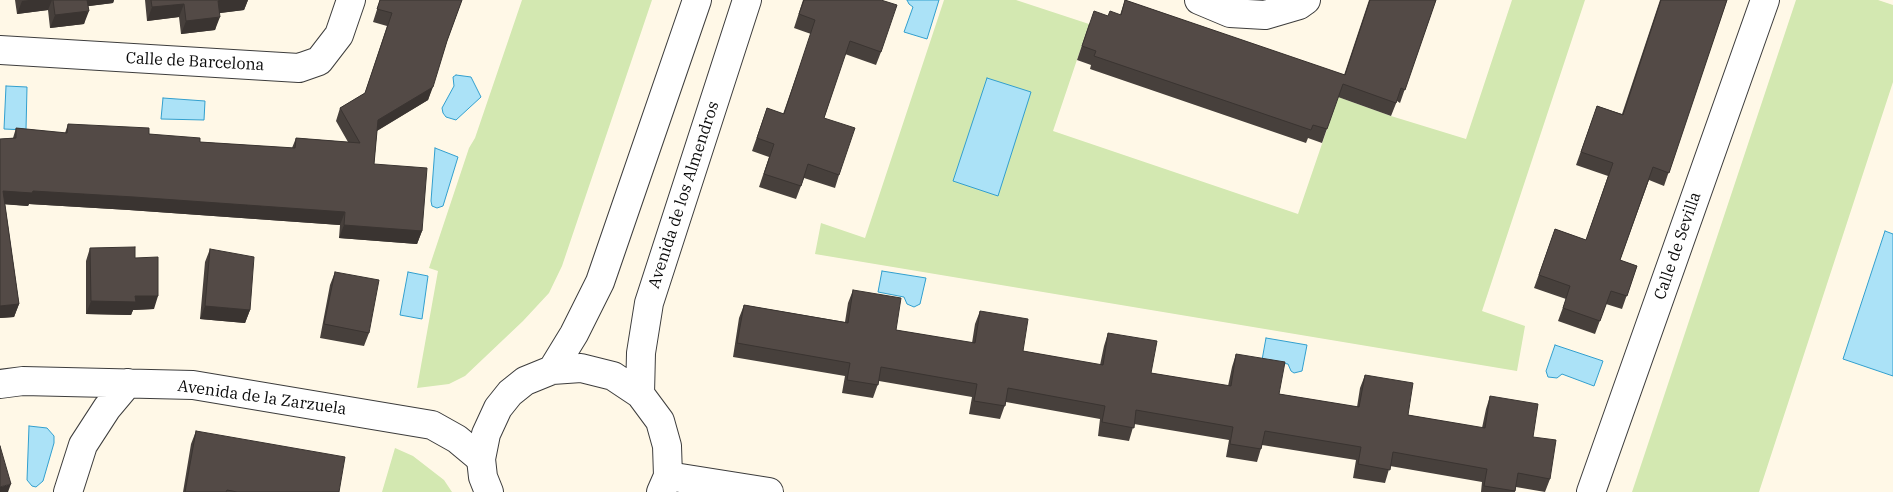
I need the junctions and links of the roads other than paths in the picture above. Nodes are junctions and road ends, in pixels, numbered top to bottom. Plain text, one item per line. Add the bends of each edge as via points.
1 (351, 0) edge
2 (697, 0) edge
3 (747, 0) edge
4 (1199, 0) edge
5 (1306, 0) edge
6 (1765, 0) edge
7 (0, 50) edge
8 (552, 370) junction
9 (128, 383) junction
10 (0, 384) edge
11 (640, 394) junction
12 (481, 459) junction
13 (664, 484) edge
14 (68, 492) edge
15 (489, 492) edge
16 (769, 492) edge
17 (1591, 492) edge

1 - 7 street, Calle de Barcelona via 339,35 319,61 298,68
2 - 8 street via 600,282
3 - 11 street, Avenida de los Almendros via 649,303 641,353
4 - 5 street via 1230,13 1265,15 1299,6
6 - 17 street, Calle de Sevilla
8 - 11 street via 581,368 613,376
8 - 12 street via 525,381 498,408 486,434
9 - 10 street, Avenida de la Zarzuela via 23,381
9 - 12 street, Avenida de la Zarzuela via 193,384 420,422 456,439
9 - 14 street via 107,408 83,446
11 - 13 street via 660,421 667,446
12 - 15 street
13 - 16 street

